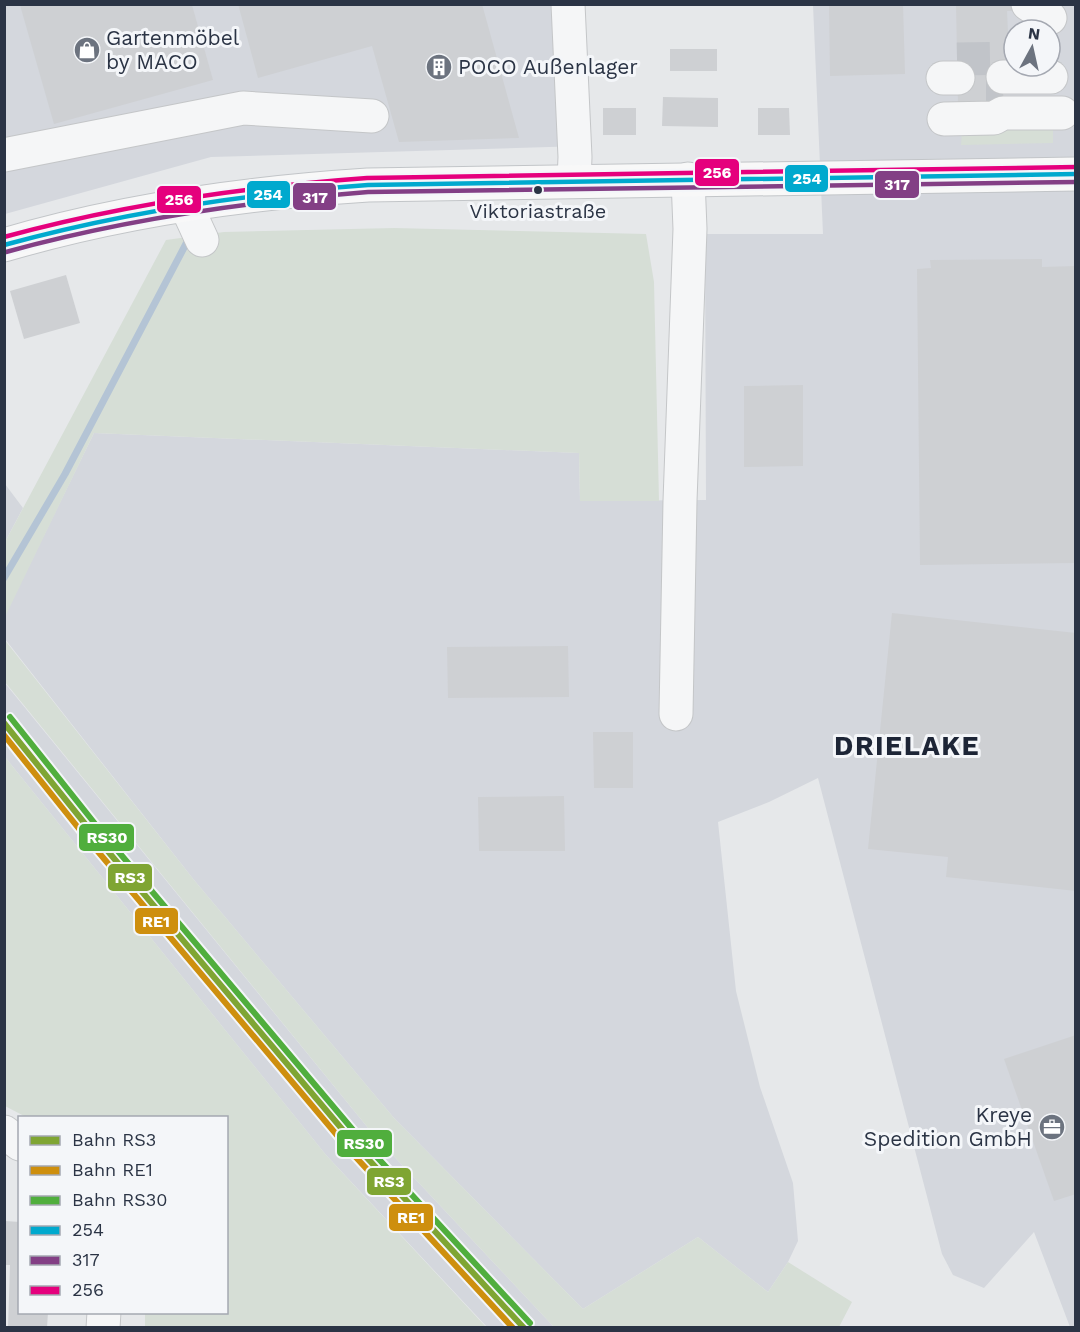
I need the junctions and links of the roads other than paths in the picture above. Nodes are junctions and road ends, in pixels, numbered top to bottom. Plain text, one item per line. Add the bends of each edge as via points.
1 (568, 4) edge
2 (1053, 80) edge
3 (950, 83) dead end
4 (1003, 86) tunnel mouth
5 (372, 116) dead end
6 (4, 155) edge
7 (1076, 174) edge
8 (688, 178) junction
9 (574, 181) junction
10 (185, 203) junction
11 (202, 240) dead end
12 (4, 245) edge
13 (676, 714) dead end
14 (4, 1132) edge
15 (18, 1142) edge

1 - 9 street
2 - 3 street via 994,118
2 - 4 street
5 - 6 street via 243,108
7 - 8 main road
8 - 9 main road
8 - 13 street via 690,229
9 - 10 main road via 368,184
10 - 11 street
10 - 12 main road
14 - 15 street

